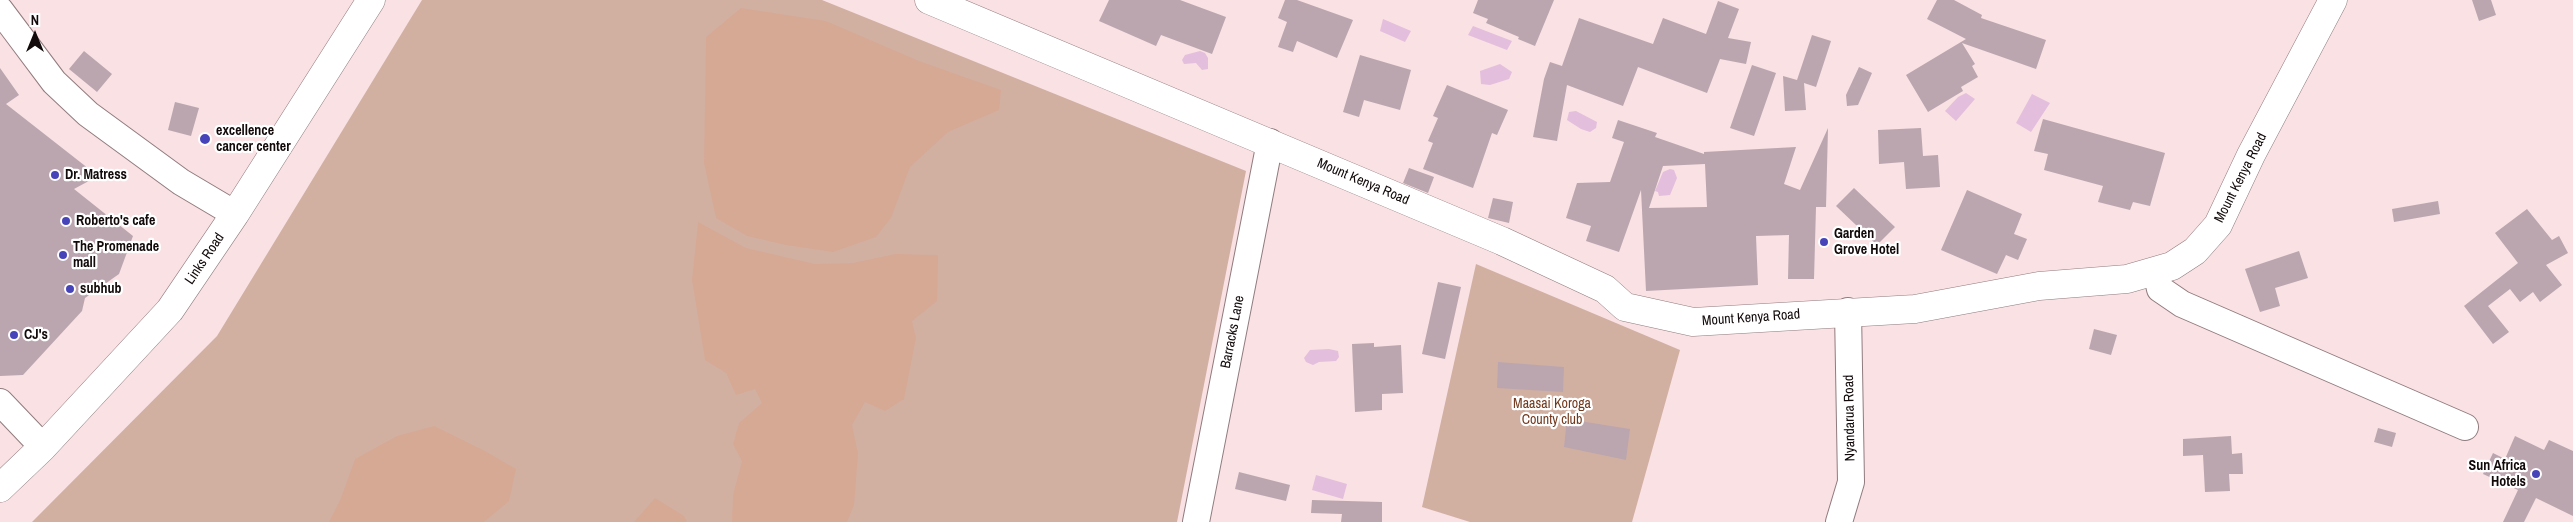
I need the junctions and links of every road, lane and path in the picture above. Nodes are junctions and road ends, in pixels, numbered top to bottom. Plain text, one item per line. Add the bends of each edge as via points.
1 (371, 0) edge
2 (2333, 0) edge
3 (945, 3) edge
4 (5, 7) edge
5 (1270, 142) junction
6 (236, 214) junction
7 (2156, 272) junction
8 (1848, 312) junction
9 (0, 402) edge
10 (2465, 427) dead end
11 (43, 447) junction
12 (0, 488) edge
13 (1196, 522) edge
14 (1839, 522) edge

1 - 6 main road, Links Road
2 - 7 main road, Mount Kenya Road via 2218,225 2195,251
3 - 5 main road, Mount Kenya Road
4 - 6 street via 54,82 88,114 181,182
5 - 8 main road, Mount Kenya Road via 1502,241 1605,289 1625,307 1693,322
5 - 13 street, Barracks Lane
6 - 11 main road, Links Road via 170,310
7 - 8 main road, Mount Kenya Road via 2127,279 2039,286 1915,309
7 - 10 street via 2160,289 2182,304
8 - 14 street, Nyandarua Road via 1851,482
9 - 11 street
11 - 12 main road, Links Road

